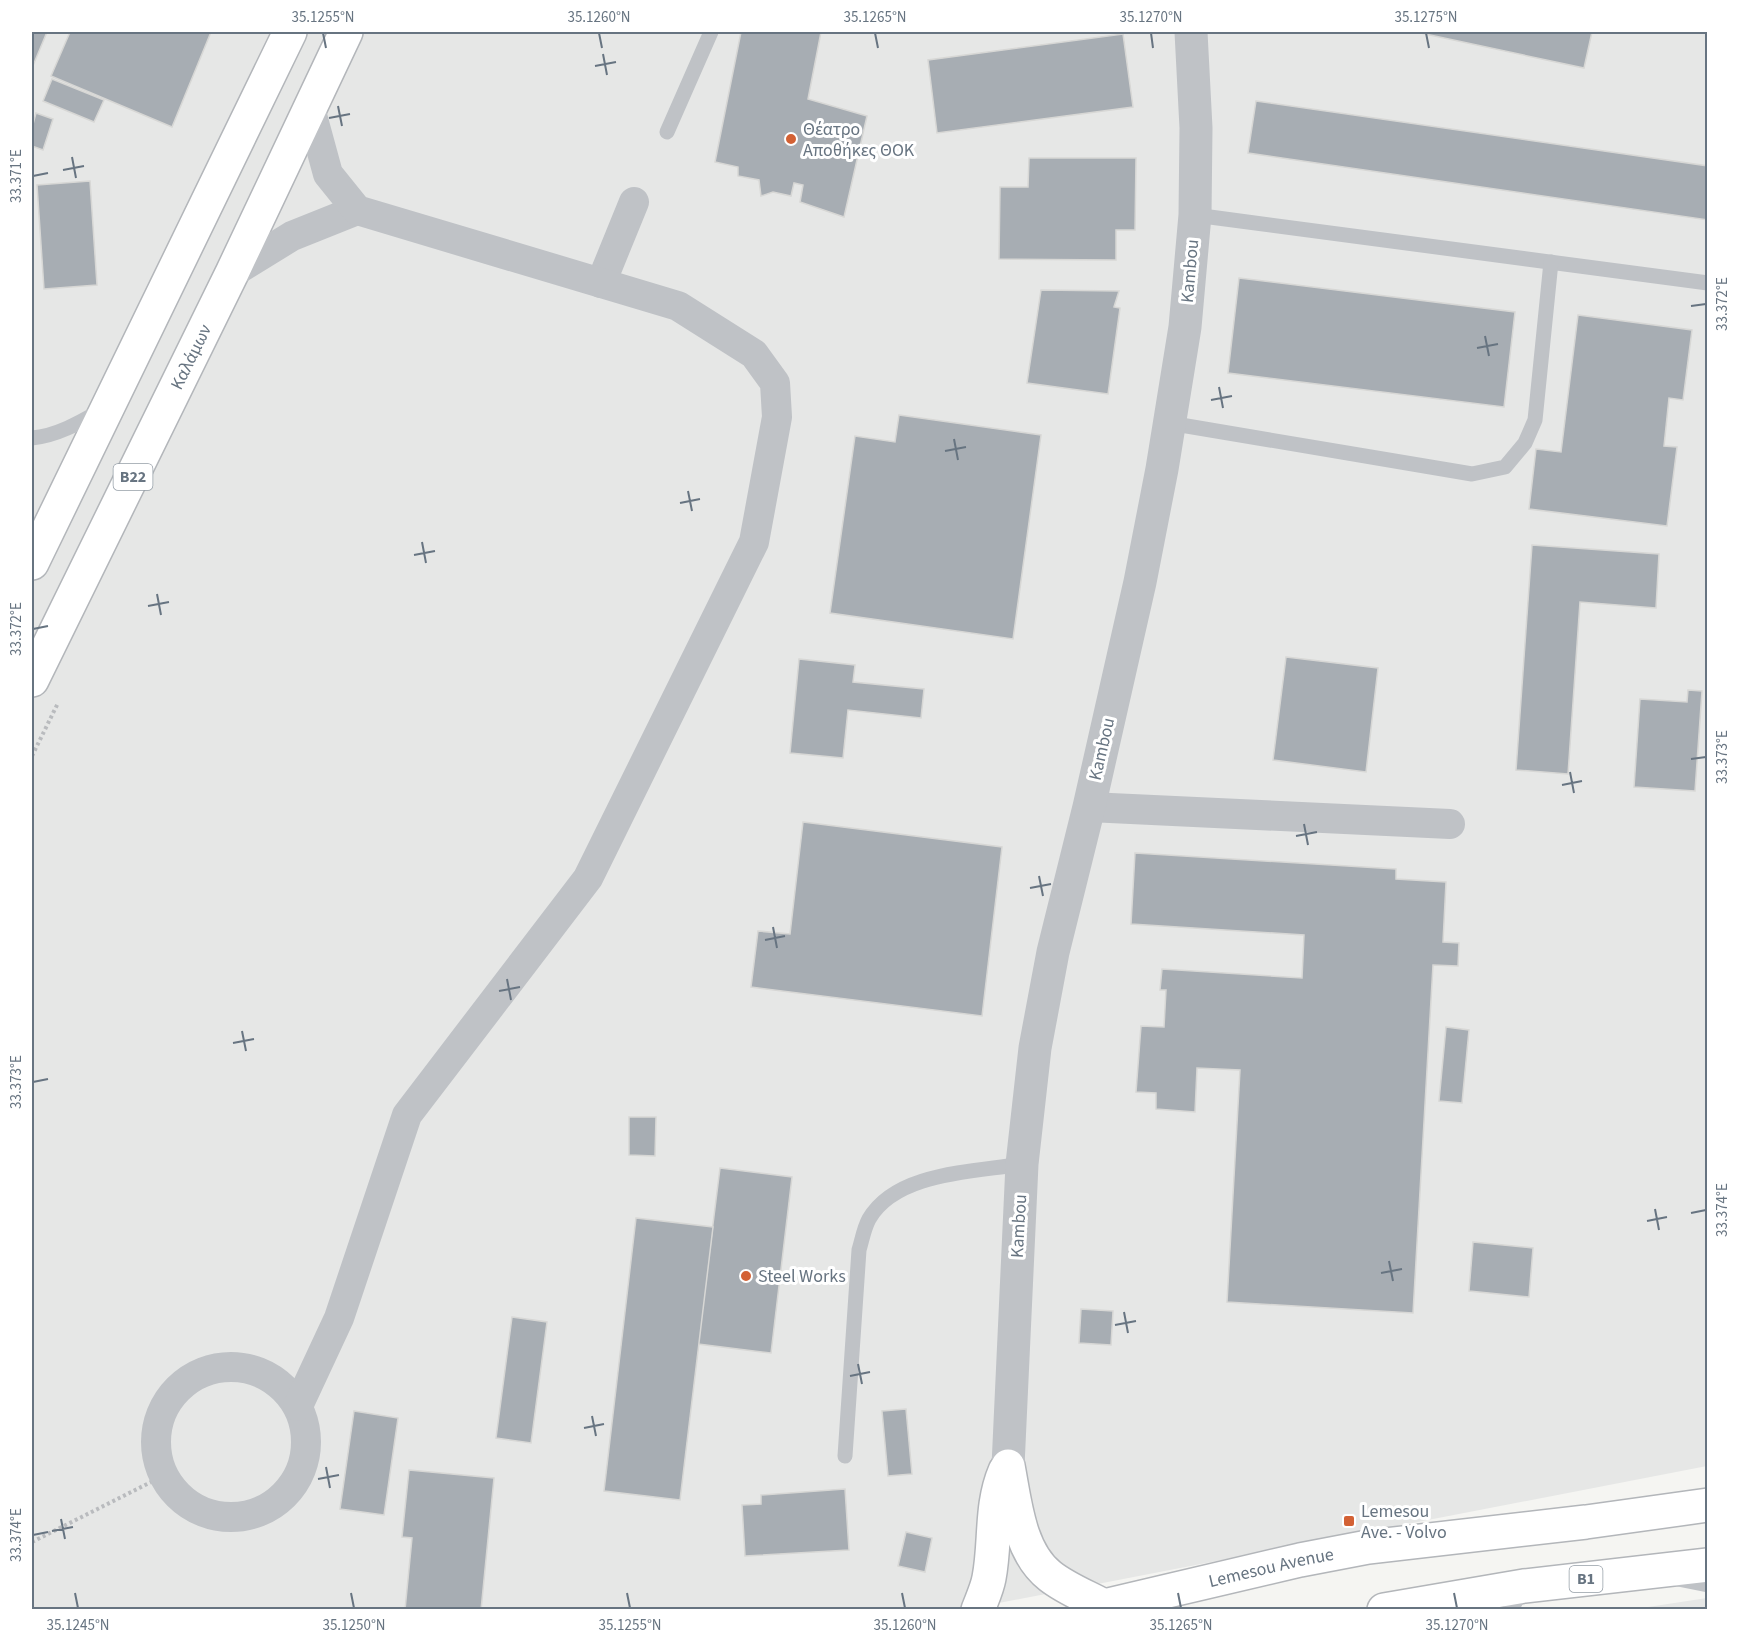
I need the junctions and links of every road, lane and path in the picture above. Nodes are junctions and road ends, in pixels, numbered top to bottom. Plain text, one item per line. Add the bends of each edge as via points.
1 (290, 32) edge
2 (346, 32) edge
3 (711, 32) edge
4 (1191, 32) edge
5 (310, 108) junction
6 (667, 132) dead end
7 (634, 202) dead end
8 (357, 210) junction
9 (1195, 215) junction
10 (1551, 262) junction
11 (232, 273) junction
12 (601, 283) junction
13 (1707, 283) edge
14 (108, 406) junction
15 (1169, 423) junction
16 (32, 438) edge
17 (32, 550) edge
18 (32, 680) edge
19 (1089, 807) junction
20 (1450, 824) dead end
21 (1022, 1164) junction
22 (298, 1406) junction
23 (845, 1456) dead end
24 (1008, 1466) junction
25 (163, 1476) junction
26 (1707, 1505) edge
27 (32, 1542) edge
28 (1707, 1565) edge
29 (1647, 1572) junction
30 (1707, 1585) edge
31 (1518, 1598) edge
32 (1454, 1604) edge
33 (1095, 1607) edge
34 (978, 1610) edge
35 (1384, 1610) edge

1 - 14 main road
2 - 5 main road, Καλάμων / B22
3 - 6 lane
4 - 9 street, Kambou
5 - 8 street via 328,174
5 - 11 main road, Καλάμων / B22
7 - 12 street
8 - 11 street via 292,236
8 - 12 street
9 - 10 lane
9 - 15 street, Kambou via 1185,327
10 - 13 lane
10 - 15 lane via 1535,420 1525,443 1505,467 1472,474
11 - 18 main road, Καλάμων / B22
12 - 22 street via 678,306 754,354 775,383 777,417 754,542 588,878 407,1115 339,1318
14 - 16 lane via 75,425
14 - 17 main road
15 - 19 street, Kambou via 1140,582
19 - 20 street
19 - 21 street, Kambou via 1053,952 1035,1047
21 - 23 lane via 927,1179 902,1188 868,1220 859,1250
21 - 24 street, Kambou
22 - 25 street via 282,1386 259,1372 234,1366 200,1374 185,1382 167,1401 157,1425 156,1451
22 - 25 street via 306,1428 306,1452 300,1474 287,1494 268,1509 247,1517 223,1518 201,1512 179,1497
24 - 33 main road via 1024,1537 1036,1563
24 - 34 main road via 995,1503 989,1580
25 - 27 path
26 - 33 main road, Lemesou Avenue via 1368,1547
28 - 29 main road, B1
29 - 30 lane
29 - 31 main road, B1
31 - 32 main road, B1
32 - 35 main road, B1

